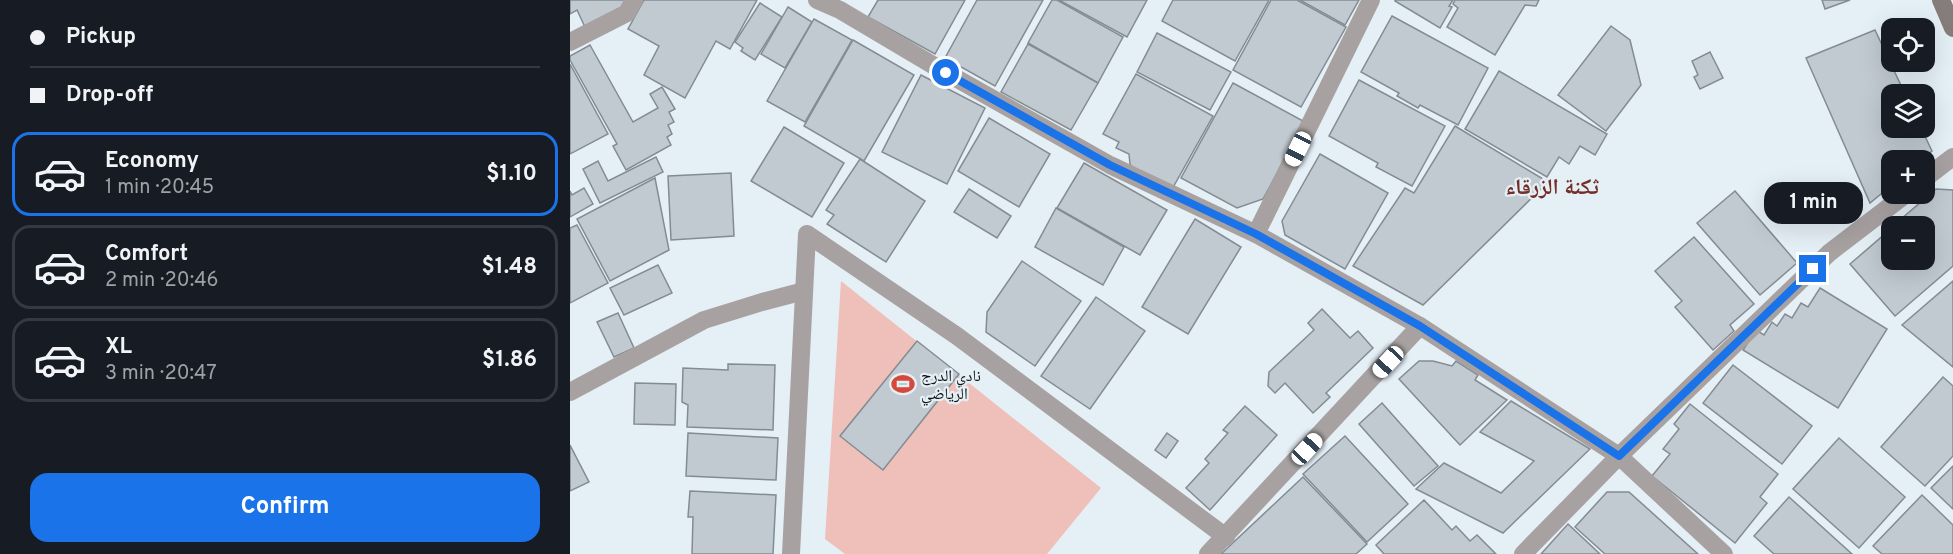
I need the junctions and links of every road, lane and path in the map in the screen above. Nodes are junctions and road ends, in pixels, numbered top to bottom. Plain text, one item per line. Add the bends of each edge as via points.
1 (634, 0) edge
2 (817, 0) edge
3 (1371, 0) edge
4 (1941, 0) edge
5 (844, 5) edge
6 (1953, 28) edge
7 (570, 42) edge
8 (1953, 157) edge
9 (1935, 171) edge
10 (1893, 204) edge
11 (1256, 234) junction
12 (804, 291) junction
13 (1420, 326) junction
14 (570, 392) edge
15 (1619, 456) junction
16 (1226, 537) junction
17 (791, 554) edge
18 (1208, 554) edge
19 (1523, 554) edge
20 (1724, 554) edge

1 - 7 street via 627,13
2 - 5 street
3 - 11 street
4 - 6 street
5 - 11 street via 931,64 1110,165
8 - 9 street
10 - 15 street via 1829,254
11 - 13 street
12 - 14 street via 704,320
12 - 16 street via 807,234 957,336
12 - 17 street
13 - 15 street
13 - 16 street
15 - 19 street
15 - 20 street
16 - 18 street

